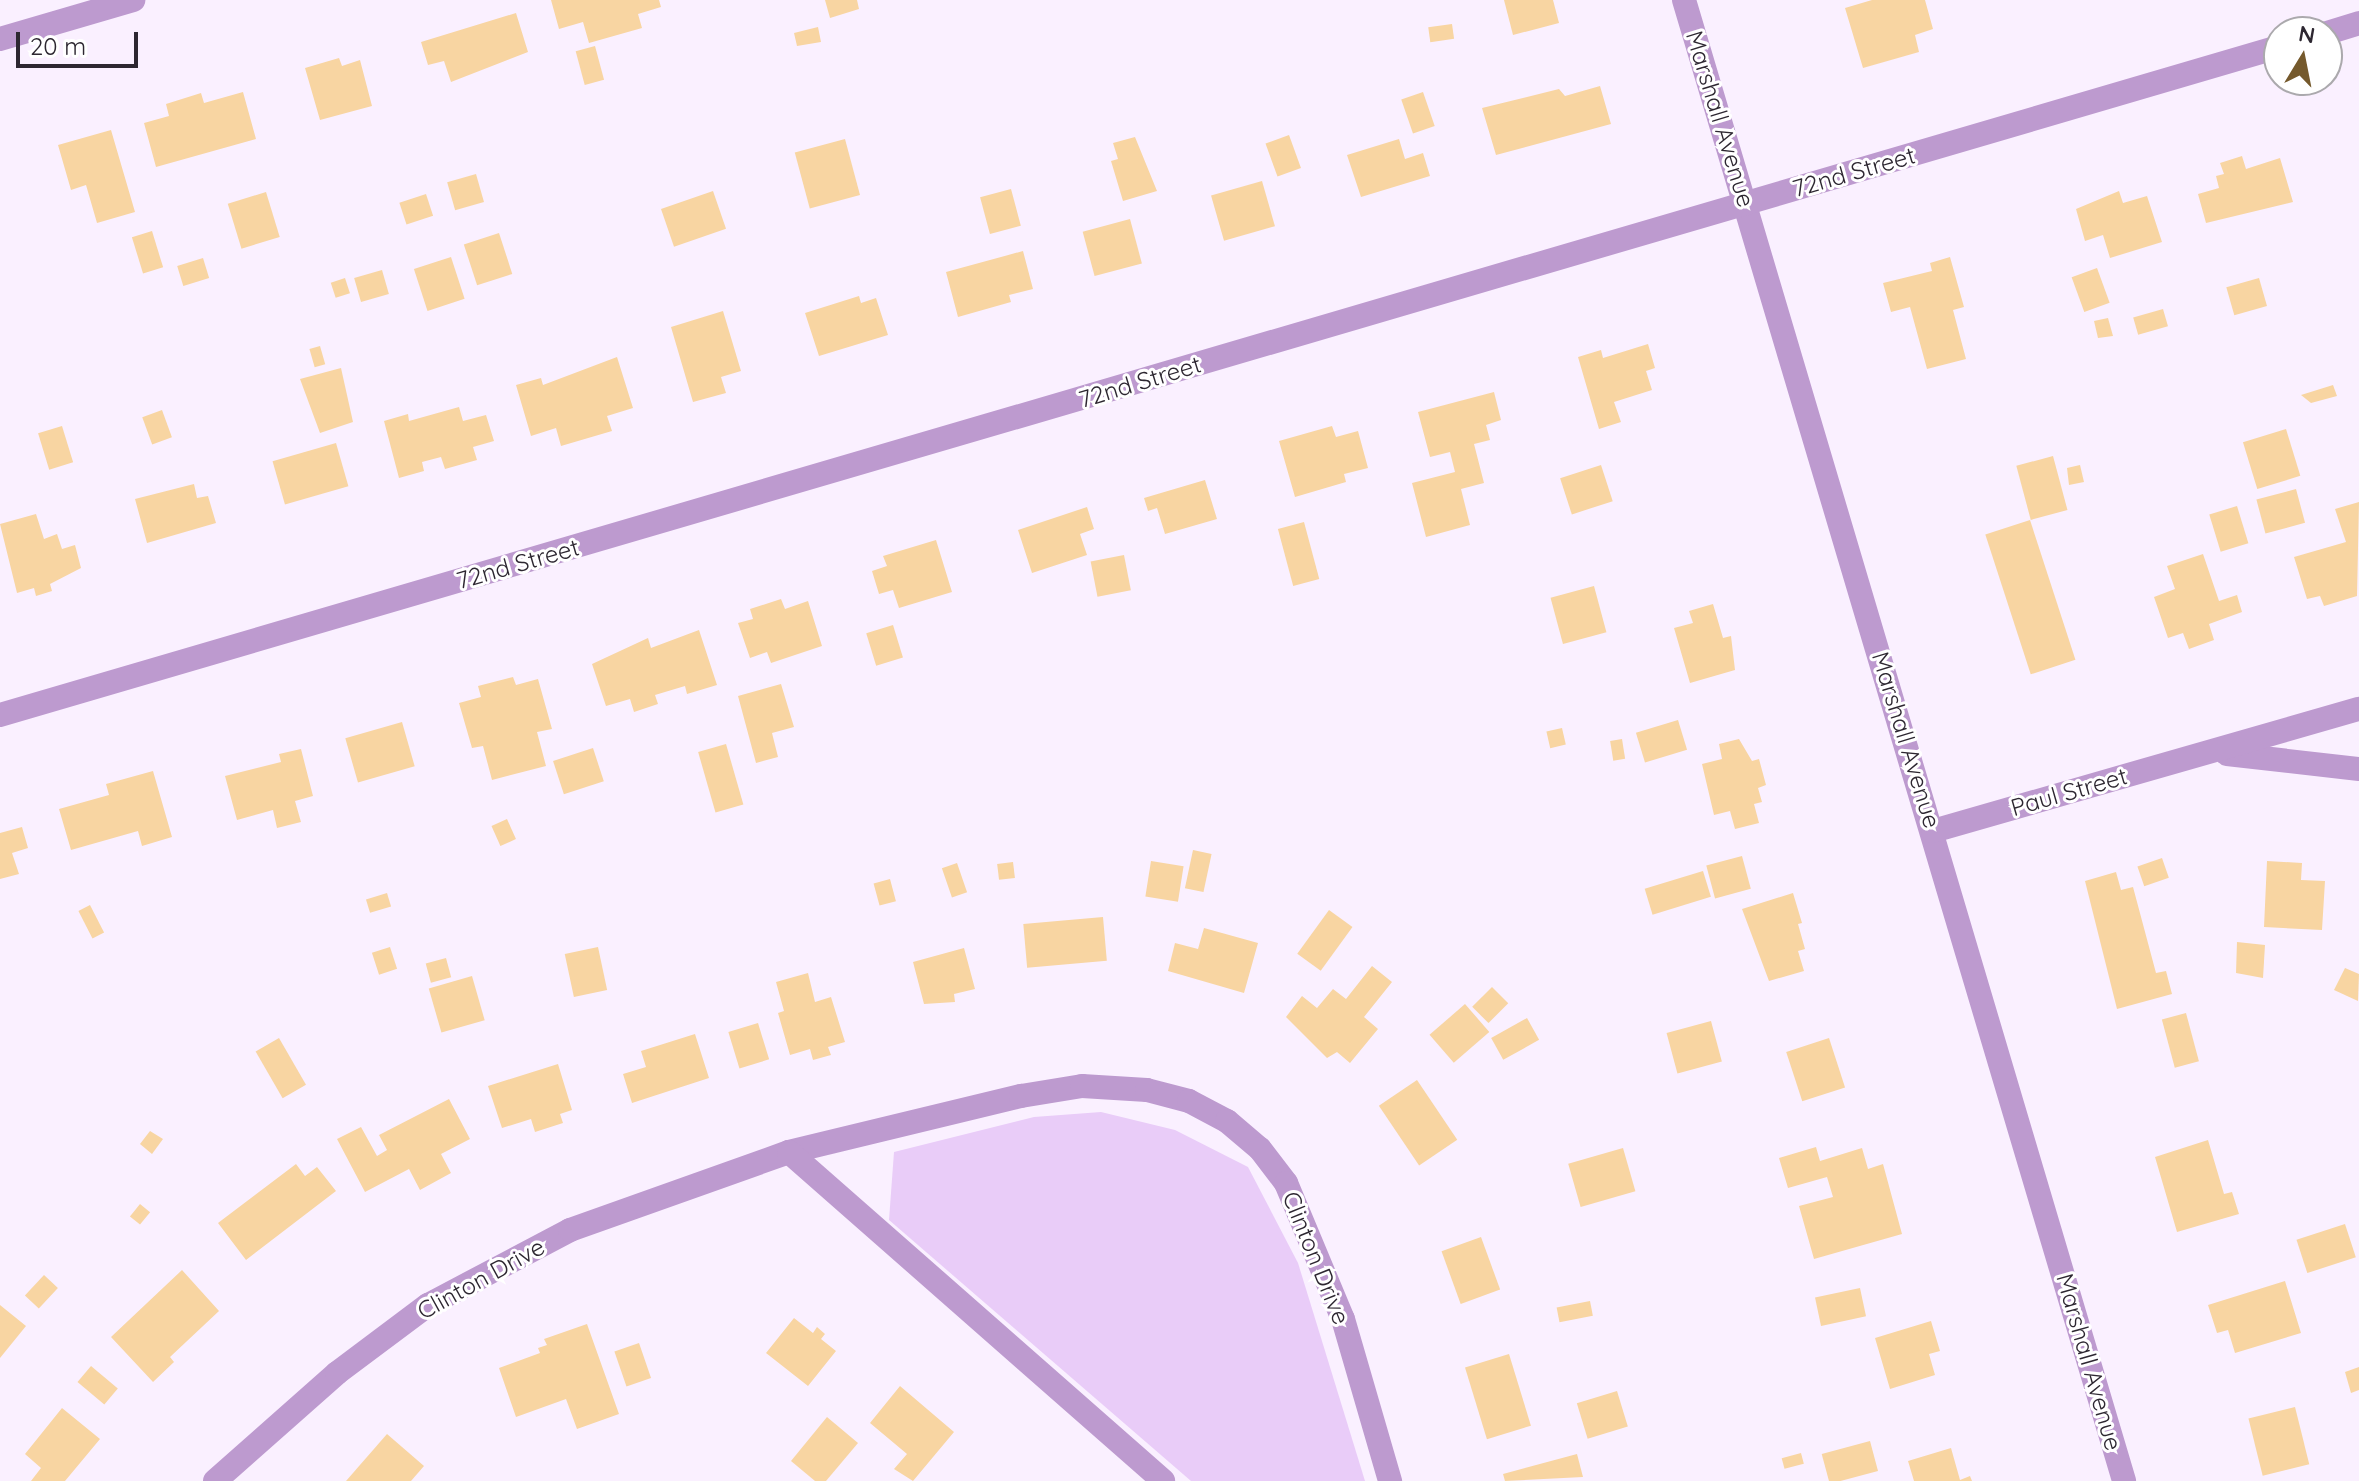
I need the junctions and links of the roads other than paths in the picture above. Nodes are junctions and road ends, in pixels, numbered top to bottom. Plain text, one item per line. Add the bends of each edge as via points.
1 (133, 0) edge
2 (1684, 0) edge
3 (0, 39) edge
4 (2263, 52) edge
5 (1745, 204) junction
6 (2359, 709) edge
7 (0, 715) edge
8 (2204, 753) junction
9 (2359, 769) edge
10 (1933, 831) junction
11 (789, 1152) junction
12 (215, 1481) edge
13 (1163, 1481) edge
14 (1390, 1481) edge
15 (2124, 1481) edge

1 - 3 street
2 - 5 street, Marshall Avenue
4 - 5 street, 72nd Street
5 - 7 street, 72nd Street
5 - 10 street, Marshall Avenue
6 - 8 street, Paul Street
8 - 9 street, Paul Street via 2303,759
8 - 10 street, Paul Street
10 - 15 street, Marshall Avenue
11 - 12 street, Clinton Drive via 570,1230 428,1305 337,1373
11 - 13 street
11 - 14 street, Clinton Drive via 1082,1086 1147,1090 1189,1101 1227,1121 1260,1149 1286,1183 1343,1319

